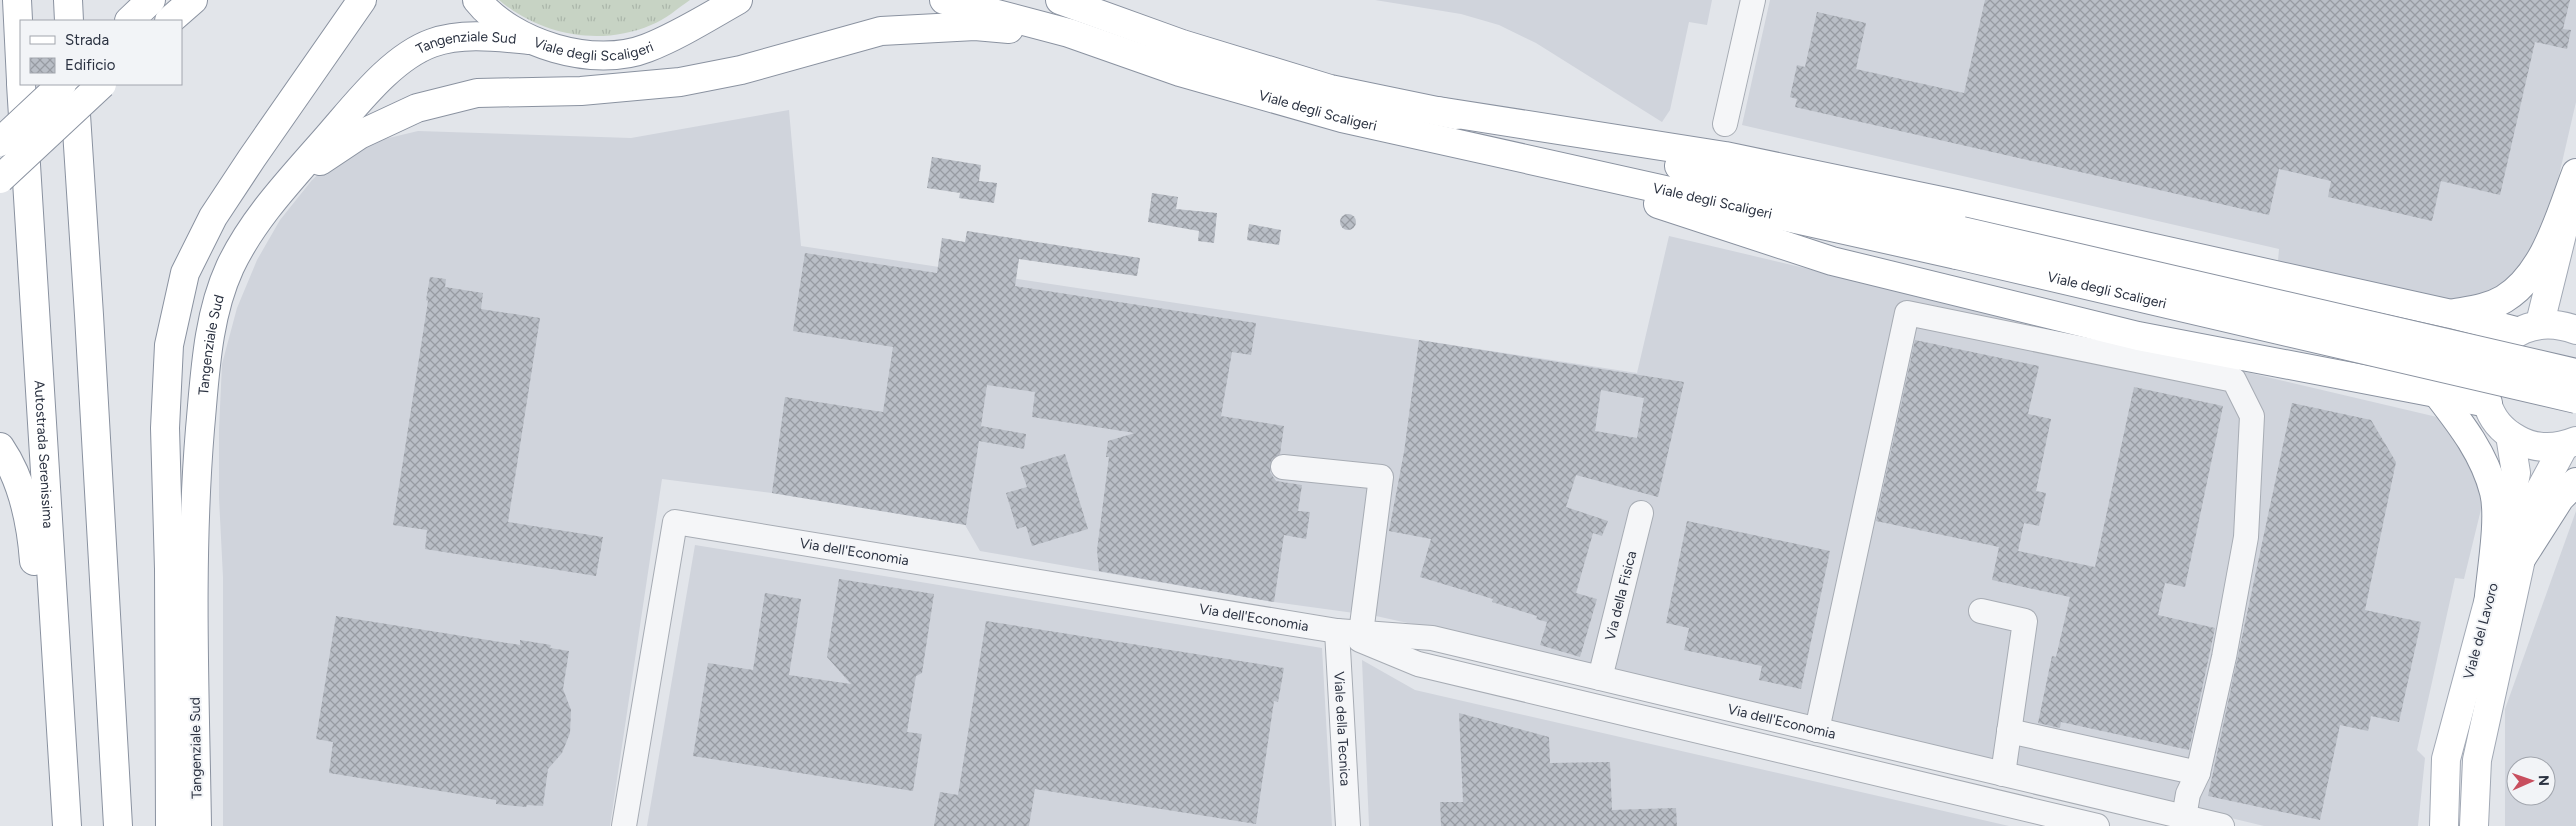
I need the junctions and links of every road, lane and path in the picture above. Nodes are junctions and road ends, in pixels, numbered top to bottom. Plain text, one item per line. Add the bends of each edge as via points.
1 (17, 0) edge
2 (68, 0) edge
3 (84, 0) edge
4 (151, 0) edge
5 (362, 0) edge
6 (477, 0) edge
7 (718, 0) edge
8 (738, 0) edge
9 (944, 0) edge
10 (1753, 0) edge
11 (1067, 2) edge
12 (69, 20) edge
13 (85, 20) edge
14 (130, 20) edge
15 (692, 26) junction
16 (1070, 33) junction
17 (529, 40) junction
18 (20, 62) edge
19 (21, 85) edge
20 (61, 85) edge
21 (74, 85) edge
22 (86, 85) edge
23 (101, 85) edge
24 (1438, 111) junction
25 (1725, 124) dead end
26 (0, 142) edge
27 (1495, 152) junction
28 (2576, 173) edge
29 (0, 179) edge
30 (2576, 180) edge
31 (288, 183) junction
32 (1960, 243) junction
33 (2450, 314) junction
34 (89, 315) junction
35 (2528, 327) junction
36 (2576, 330) edge
37 (2576, 372) edge
38 (2436, 392) junction
39 (2576, 399) edge
40 (2488, 403) junction
41 (2510, 435) junction
42 (2570, 443) edge
43 (0, 447) edge
44 (1283, 467) dead end
45 (2576, 482) edge
46 (1641, 513) dead end
47 (2521, 559) junction
48 (2488, 607) junction
49 (1981, 611) dead end
50 (1337, 631) junction
51 (1361, 633) junction
52 (1600, 678) junction
53 (1817, 730) junction
54 (2009, 731) junction
55 (2198, 772) junction
56 (2003, 774) junction
57 (2184, 817) junction
58 (59, 826) edge
59 (67, 826) edge
60 (118, 826) edge
61 (170, 826) edge
62 (197, 826) edge
63 (624, 826) edge
64 (1348, 826) edge
65 (2097, 826) edge
66 (2222, 826) edge
67 (2444, 826) edge
68 (2474, 826) edge

1 - 18 main road, Autostrada Serenissima
2 - 12 main road
3 - 13 main road
4 - 14 main road
5 - 61 main road, Tangenziale Sud via 213,217 185,273 169,345 165,428
6 - 17 main road, Viale degli Scaligeri
7 - 15 main road, Viale degli Scaligeri
8 - 15 main road, Viale degli Scaligeri
9 - 16 main road, Viale degli Scaligeri
10 - 25 street
11 - 24 main road, Viale degli Scaligeri via 1182,44 1330,89
15 - 17 main road, Viale degli Scaligeri via 645,49 604,56 550,48
16 - 27 main road, Viale degli Scaligeri via 1180,72 1342,118
16 - 31 main road via 975,26 881,31 741,70 680,82 581,90 477,93 417,108 359,135
17 - 31 main road, Tangenziale Sud via 478,36 433,42 400,60
19 - 59 main road, Autostrada Serenissima
20 - 26 main road, bridge
21 - 34 main road
22 - 34 main road
23 - 29 main road, bridge
24 - 32 main road, Viale degli Scaligeri
24 - 33 main road via 1725,156
27 - 32 main road, Viale degli Scaligeri
27 - 38 main road via 1832,261 2138,336
28 - 33 main road via 2544,252 2526,279 2504,299 2483,308
30 - 35 main road
31 - 62 main road, Tangenziale Sud via 255,225 230,268 214,314 205,372 196,474 193,587
32 - 37 main road, Viale degli Scaligeri, bridge
32 - 39 main road, Viale degli Scaligeri, bridge
33 - 35 main road
34 - 60 main road
35 - 36 main road via 2560,324
35 - 40 main road via 2500,345 2490,362 2486,382
38 - 40 main road
38 - 48 main road via 2479,450 2494,493 2495,523
40 - 41 main road via 2493,415
41 - 42 main road via 2527,444 2545,448
41 - 48 main road, Viale del Lavoro via 2516,473
42 - 47 main road, Viale del Lavoro via 2537,496
43 - 58 main road via 19,481 30,526
44 - 51 street via 1380,477
45 - 47 main road via 2560,498
46 - 52 street, Via della Fisica
47 - 68 main road, Viale del Lavoro via 2477,760
48 - 67 main road, Viale del Lavoro via 2446,759
49 - 54 street via 2025,622
50 - 51 street, Via dell'Economia
50 - 63 street, Via dell'Economia via 676,522
50 - 64 street, Viale della Tecnica
50 - 65 street, Via dell'Economia via 1418,664
51 - 52 street, Via dell'Economia via 1432,638
52 - 53 street, Via dell'Economia
53 - 55 street via 1855,580 1907,313 2234,380 2252,416 2246,536 2224,657
53 - 56 street, Via dell'Economia
54 - 55 street
54 - 56 street
55 - 57 street via 2188,794
56 - 57 street, Via dell'Economia
57 - 66 street, Via dell'Economia

